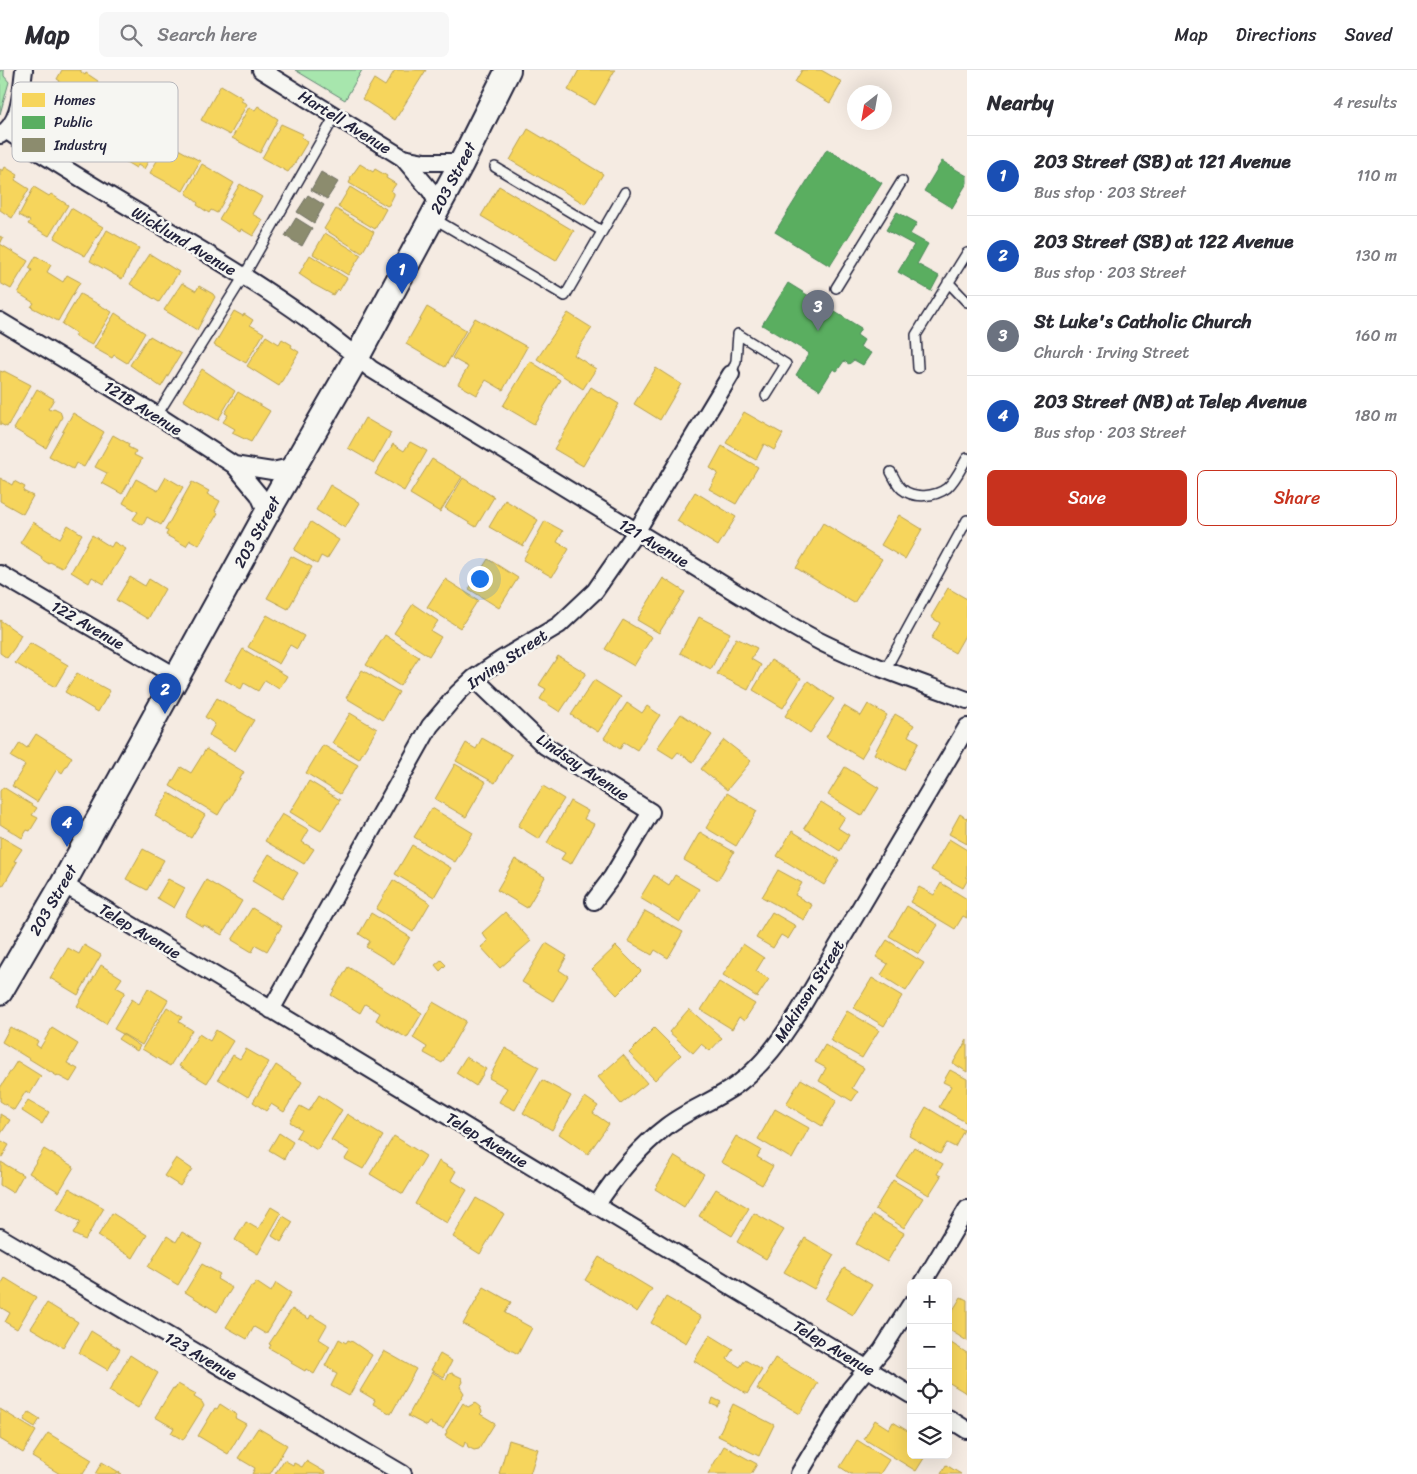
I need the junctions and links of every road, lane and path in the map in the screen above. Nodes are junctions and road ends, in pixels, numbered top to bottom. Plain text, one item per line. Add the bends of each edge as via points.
1 (261, 70) edge
2 (508, 70) edge
3 (335, 116) junction
4 (12, 119) edge
5 (3, 133) edge
6 (403, 158) junction
7 (52, 162) edge
8 (462, 162) junction
9 (495, 167) dead end
10 (902, 181) dead end
11 (624, 192) dead end
12 (436, 211) junction
13 (602, 231) junction
14 (967, 253) edge
15 (244, 276) junction
16 (948, 282) junction
17 (836, 288) dead end
18 (967, 302) edge
19 (0, 321) edge
20 (357, 357) junction
21 (918, 368) dead end
22 (731, 374) joint
23 (766, 396) dead end
24 (157, 415) junction
25 (967, 458) edge
26 (234, 465) junction
27 (295, 466) junction
28 (891, 472) dead end
29 (267, 513) junction
30 (967, 520) edge
31 (636, 532) junction
32 (0, 574) edge
33 (886, 670) junction
34 (177, 677) junction
35 (474, 678) junction
36 (967, 700) edge
37 (967, 727) edge
38 (63, 884) junction
39 (594, 901) dead end
40 (0, 992) edge
41 (271, 1010) junction
42 (596, 1206) junction
43 (967, 1209) edge
44 (0, 1237) edge
45 (925, 1279) edge
46 (907, 1310) edge
47 (867, 1368) junction
48 (907, 1393) edge
49 (952, 1421) edge
50 (967, 1430) edge
51 (403, 1474) edge
52 (799, 1474) edge

1 - 3 street, Hartell Avenue
2 - 8 main road, 203 Street
3 - 6 street, Hartell Avenue
3 - 15 lane
4 - 5 street
6 - 8 street, Hartell Avenue
6 - 12 street, Hartell Avenue via 430,190
7 - 15 street, Wicklund Avenue
8 - 12 main road, 203 Street
9 - 13 lane
10 - 17 lane
11 - 13 lane
12 - 13 lane via 565,296
12 - 20 main road, 203 Street
14 - 16 lane
15 - 20 street, Wicklund Avenue
15 - 24 lane
16 - 18 lane
16 - 21 lane via 916,335
19 - 24 street, 121B Avenue
20 - 27 main road, 203 Street
20 - 31 street, 121 Avenue via 371,369
22 - 23 lane via 736,361 738,334 786,364
22 - 31 street, Irving Street
24 - 26 street, 121B Avenue
25 - 28 lane via 946,488 931,496 913,495 901,488
26 - 27 street via 272,471
26 - 29 street, 121B Avenue via 259,495
27 - 29 main road, 203 Street
29 - 34 main road, 203 Street
30 - 33 lane
31 - 33 street, 121 Avenue via 823,642
31 - 35 street, Irving Street via 595,591 574,612 544,635
32 - 34 street, 122 Avenue
33 - 36 street, 121 Avenue
34 - 38 main road, 203 Street
35 - 39 street, Lindsay Avenue via 545,746 651,812
35 - 41 street, Irving Street via 430,726
37 - 42 street, Makinson Street via 798,1013 768,1057 739,1083 668,1124 624,1165
38 - 40 main road, 203 Street
38 - 41 street, Telep Avenue
41 - 42 street, Telep Avenue
42 - 47 street, Telep Avenue
43 - 45 street
44 - 51 street, 123 Avenue
46 - 47 street
47 - 48 street, Telep Avenue
47 - 52 street via 850,1389
49 - 50 street

